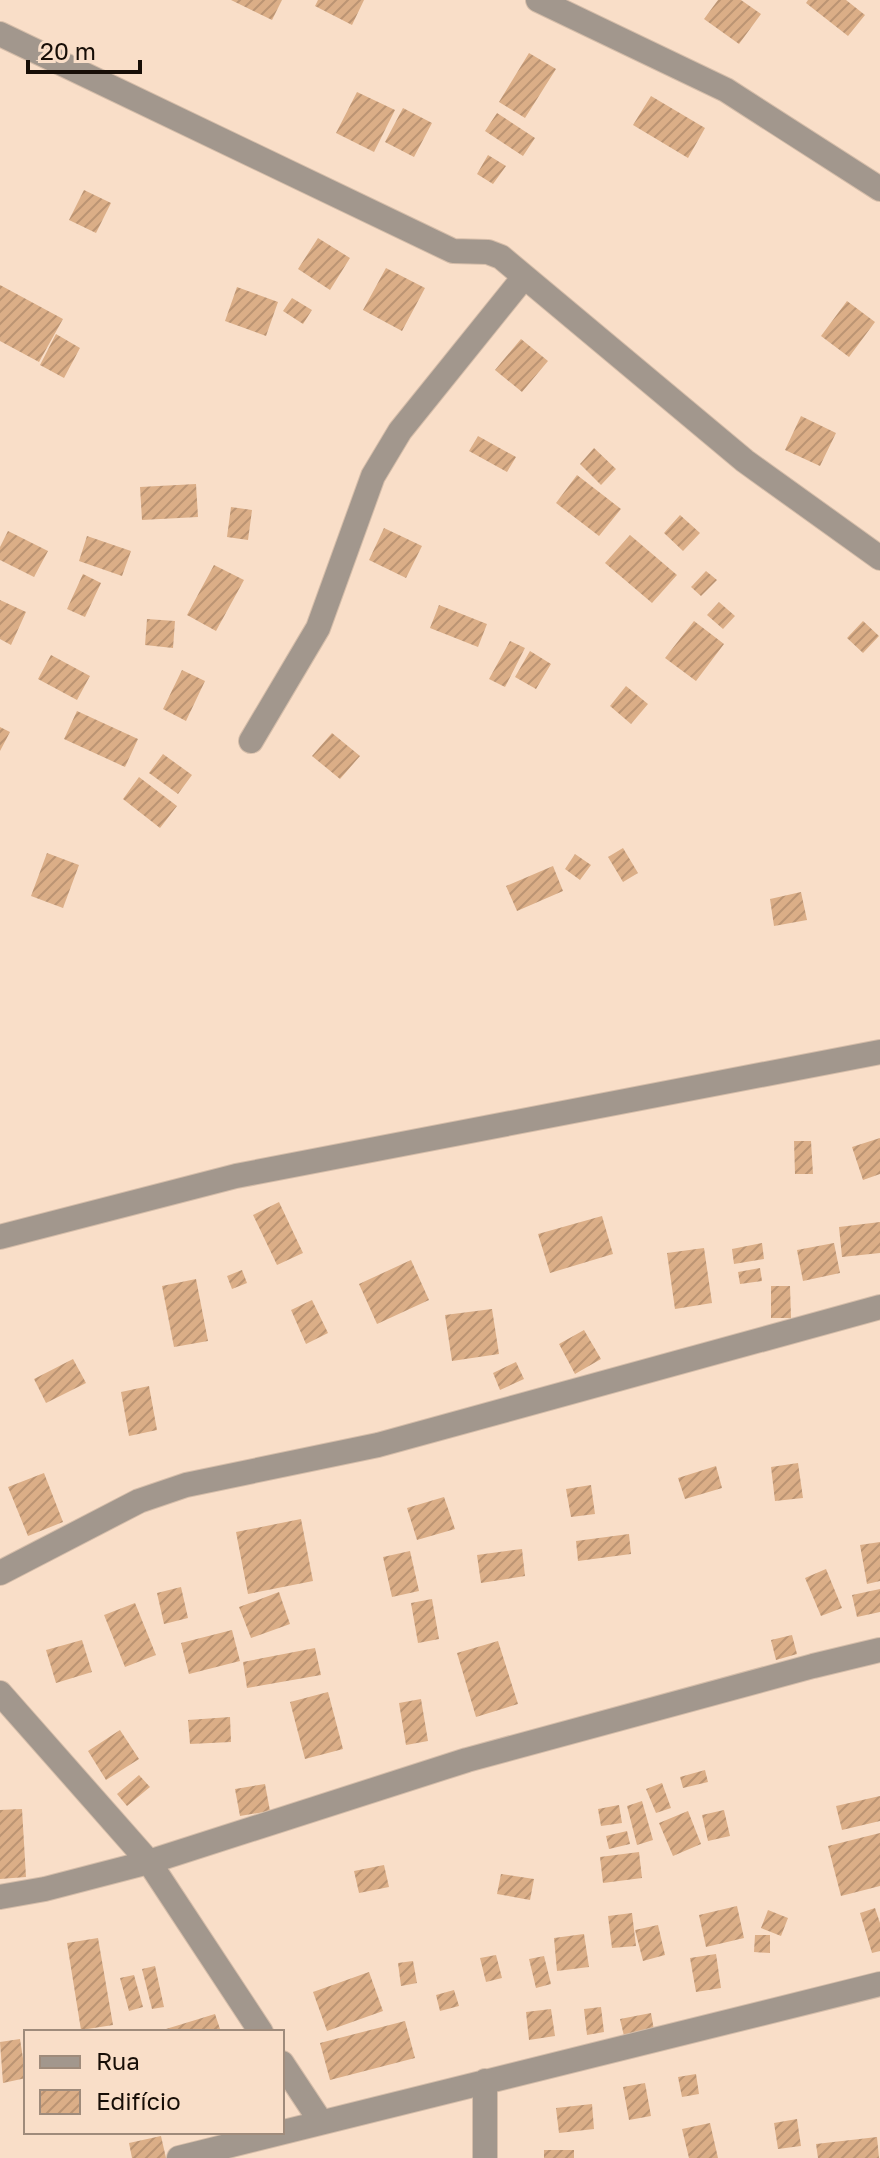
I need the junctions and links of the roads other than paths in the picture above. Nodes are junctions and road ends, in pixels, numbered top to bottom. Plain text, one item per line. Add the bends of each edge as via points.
1 (538, 0) edge
2 (0, 34) edge
3 (880, 189) edge
4 (524, 277) junction
5 (880, 558) edge
6 (251, 741) dead end
7 (880, 1052) edge
8 (0, 1237) edge
9 (880, 1307) edge
10 (0, 1573) edge
11 (880, 1650) edge
12 (0, 1693) edge
13 (149, 1862) junction
14 (0, 1897) edge
15 (880, 1984) edge
16 (260, 2030) edge
17 (284, 2066) edge
18 (485, 2081) junction
19 (321, 2122) junction
20 (284, 2131) edge
21 (274, 2134) edge
22 (179, 2158) edge
23 (485, 2158) edge

1 - 3 street via 726,90
2 - 4 street via 453,251 501,257
4 - 5 street via 745,461
4 - 6 street via 400,431 373,476 318,628
7 - 8 street via 236,1176
9 - 10 street via 378,1445 186,1485 139,1501
11 - 13 street via 467,1760
12 - 13 street
13 - 14 street
13 - 16 street
15 - 18 street
17 - 19 street
18 - 19 street
18 - 23 street
19 - 20 street
21 - 22 street

